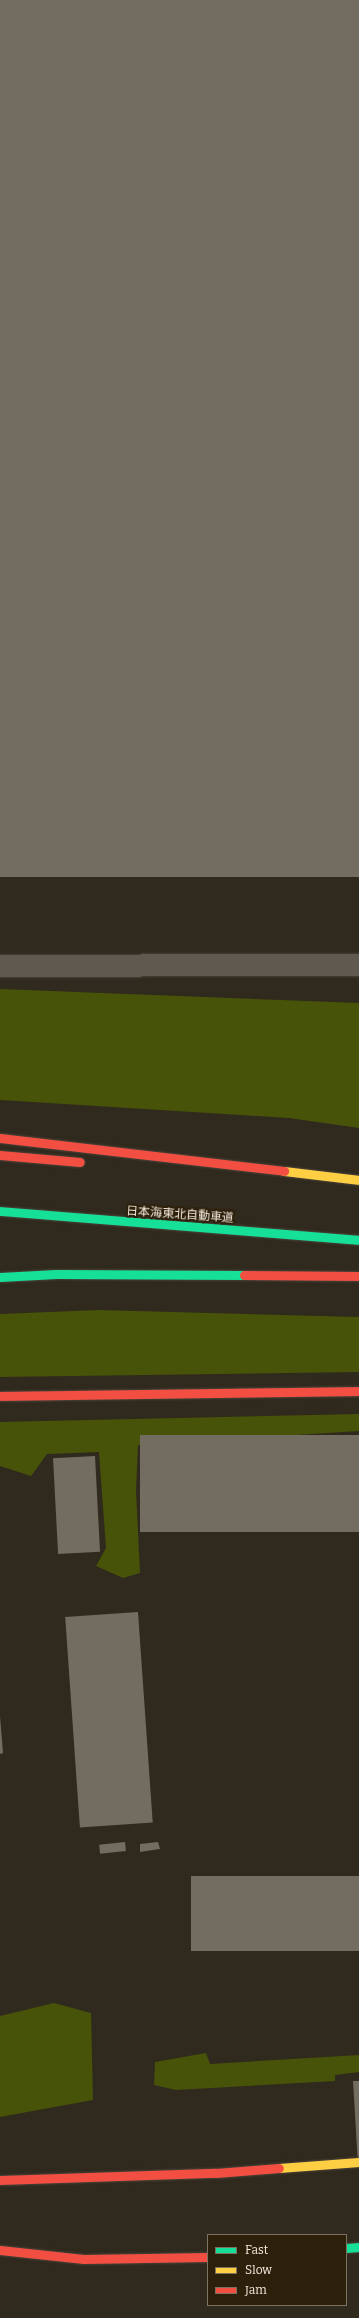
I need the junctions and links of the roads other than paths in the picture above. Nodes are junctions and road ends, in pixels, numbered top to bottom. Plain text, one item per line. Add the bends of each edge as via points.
1 (359, 965) edge
2 (0, 966) edge
3 (0, 1138) edge
4 (0, 1156) edge
5 (92, 1164) dead end
6 (209, 1173) dead end
7 (359, 1182) edge
8 (0, 1211) edge
9 (359, 1240) edge
10 (359, 1276) edge
11 (0, 1277) edge
12 (359, 1392) edge
13 (0, 1396) edge
14 (359, 2162) edge
15 (0, 2180) edge
16 (359, 2247) edge
17 (347, 2248) edge
18 (0, 2250) edge
19 (207, 2257) edge

1 - 2 street
3 - 7 highway
4 - 5 highway
6 - 7 highway
8 - 9 highway, 日本海東北自動車道
10 - 11 highway via 56,1274
12 - 13 highway
14 - 15 highway via 216,2173 21,2182
16 - 17 highway
18 - 19 highway via 84,2259

